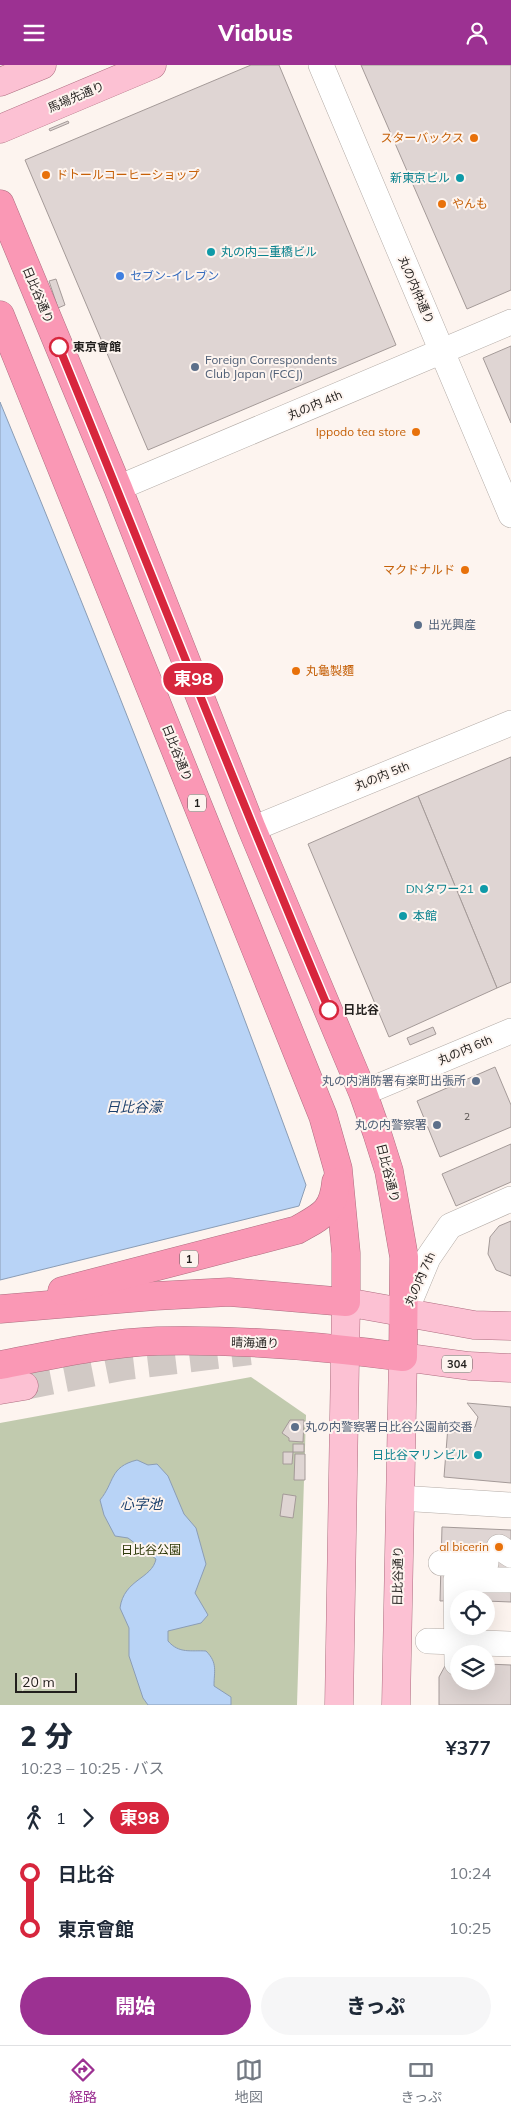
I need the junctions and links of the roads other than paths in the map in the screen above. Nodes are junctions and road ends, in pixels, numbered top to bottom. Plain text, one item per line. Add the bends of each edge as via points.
1 (42, 65) edge
2 (152, 65) edge
3 (321, 65) edge
4 (0, 82) edge
5 (0, 129) edge
6 (0, 204) edge
7 (0, 315) edge
8 (511, 322) edge
9 (442, 351) junction
10 (118, 489) junction
11 (511, 515) edge
12 (511, 723) edge
13 (252, 829) junction
14 (511, 1031) edge
15 (363, 1093) junction
16 (338, 1169) junction
17 (511, 1199) edge
18 (346, 1301) junction
19 (2, 1309) edge
20 (404, 1314) junction
21 (511, 1326) edge
22 (346, 1349) junction
23 (403, 1357) junction
24 (0, 1365) edge
25 (511, 1368) edge
26 (400, 1498) junction
27 (511, 1505) edge
28 (507, 1555) edge
29 (441, 1563) dead end
30 (511, 1580) edge
31 (428, 1641) dead end
32 (511, 1644) edge
33 (457, 1645) edge
34 (339, 1705) edge
35 (396, 1705) edge

1 - 4 main road
2 - 5 main road, 馬場先通り
3 - 9 street, 丸の内仲通り
6 - 10 highway, 日比谷通り
7 - 16 highway, 日比谷通り / 1 via 322,1116
8 - 9 street, 丸の内 4th
9 - 10 street, 丸の内 4th
9 - 11 street, 丸の内仲通り
10 - 13 highway, 日比谷通り
12 - 13 street, 丸の内 5th
13 - 15 highway, 日比谷通り
14 - 15 street, 丸の内 6th
15 - 20 highway, 日比谷通り via 389,1171 398,1213 404,1257
16 - 18 highway, 日比谷通り / 1 via 346,1253
16 - 19 highway, 1 via 336,1192 329,1210 297,1230
17 - 20 street, 丸の内 7th via 450,1226 428,1259
18 - 19 highway, 1 via 229,1292
18 - 20 main road
18 - 22 main road, 日比谷通り
20 - 21 main road via 474,1325
20 - 23 highway, 日比谷通り
22 - 23 highway, 晴海通り
22 - 24 highway, 晴海通り via 300,1344 156,1341 71,1351
22 - 34 main road, 日比谷通り
23 - 25 main road, 晴海通り / 304
23 - 26 main road, 日比谷通り
26 - 27 street
26 - 35 main road, 日比谷通り
28 - 29 street
30 - 33 street via 456,1580
31 - 32 street

